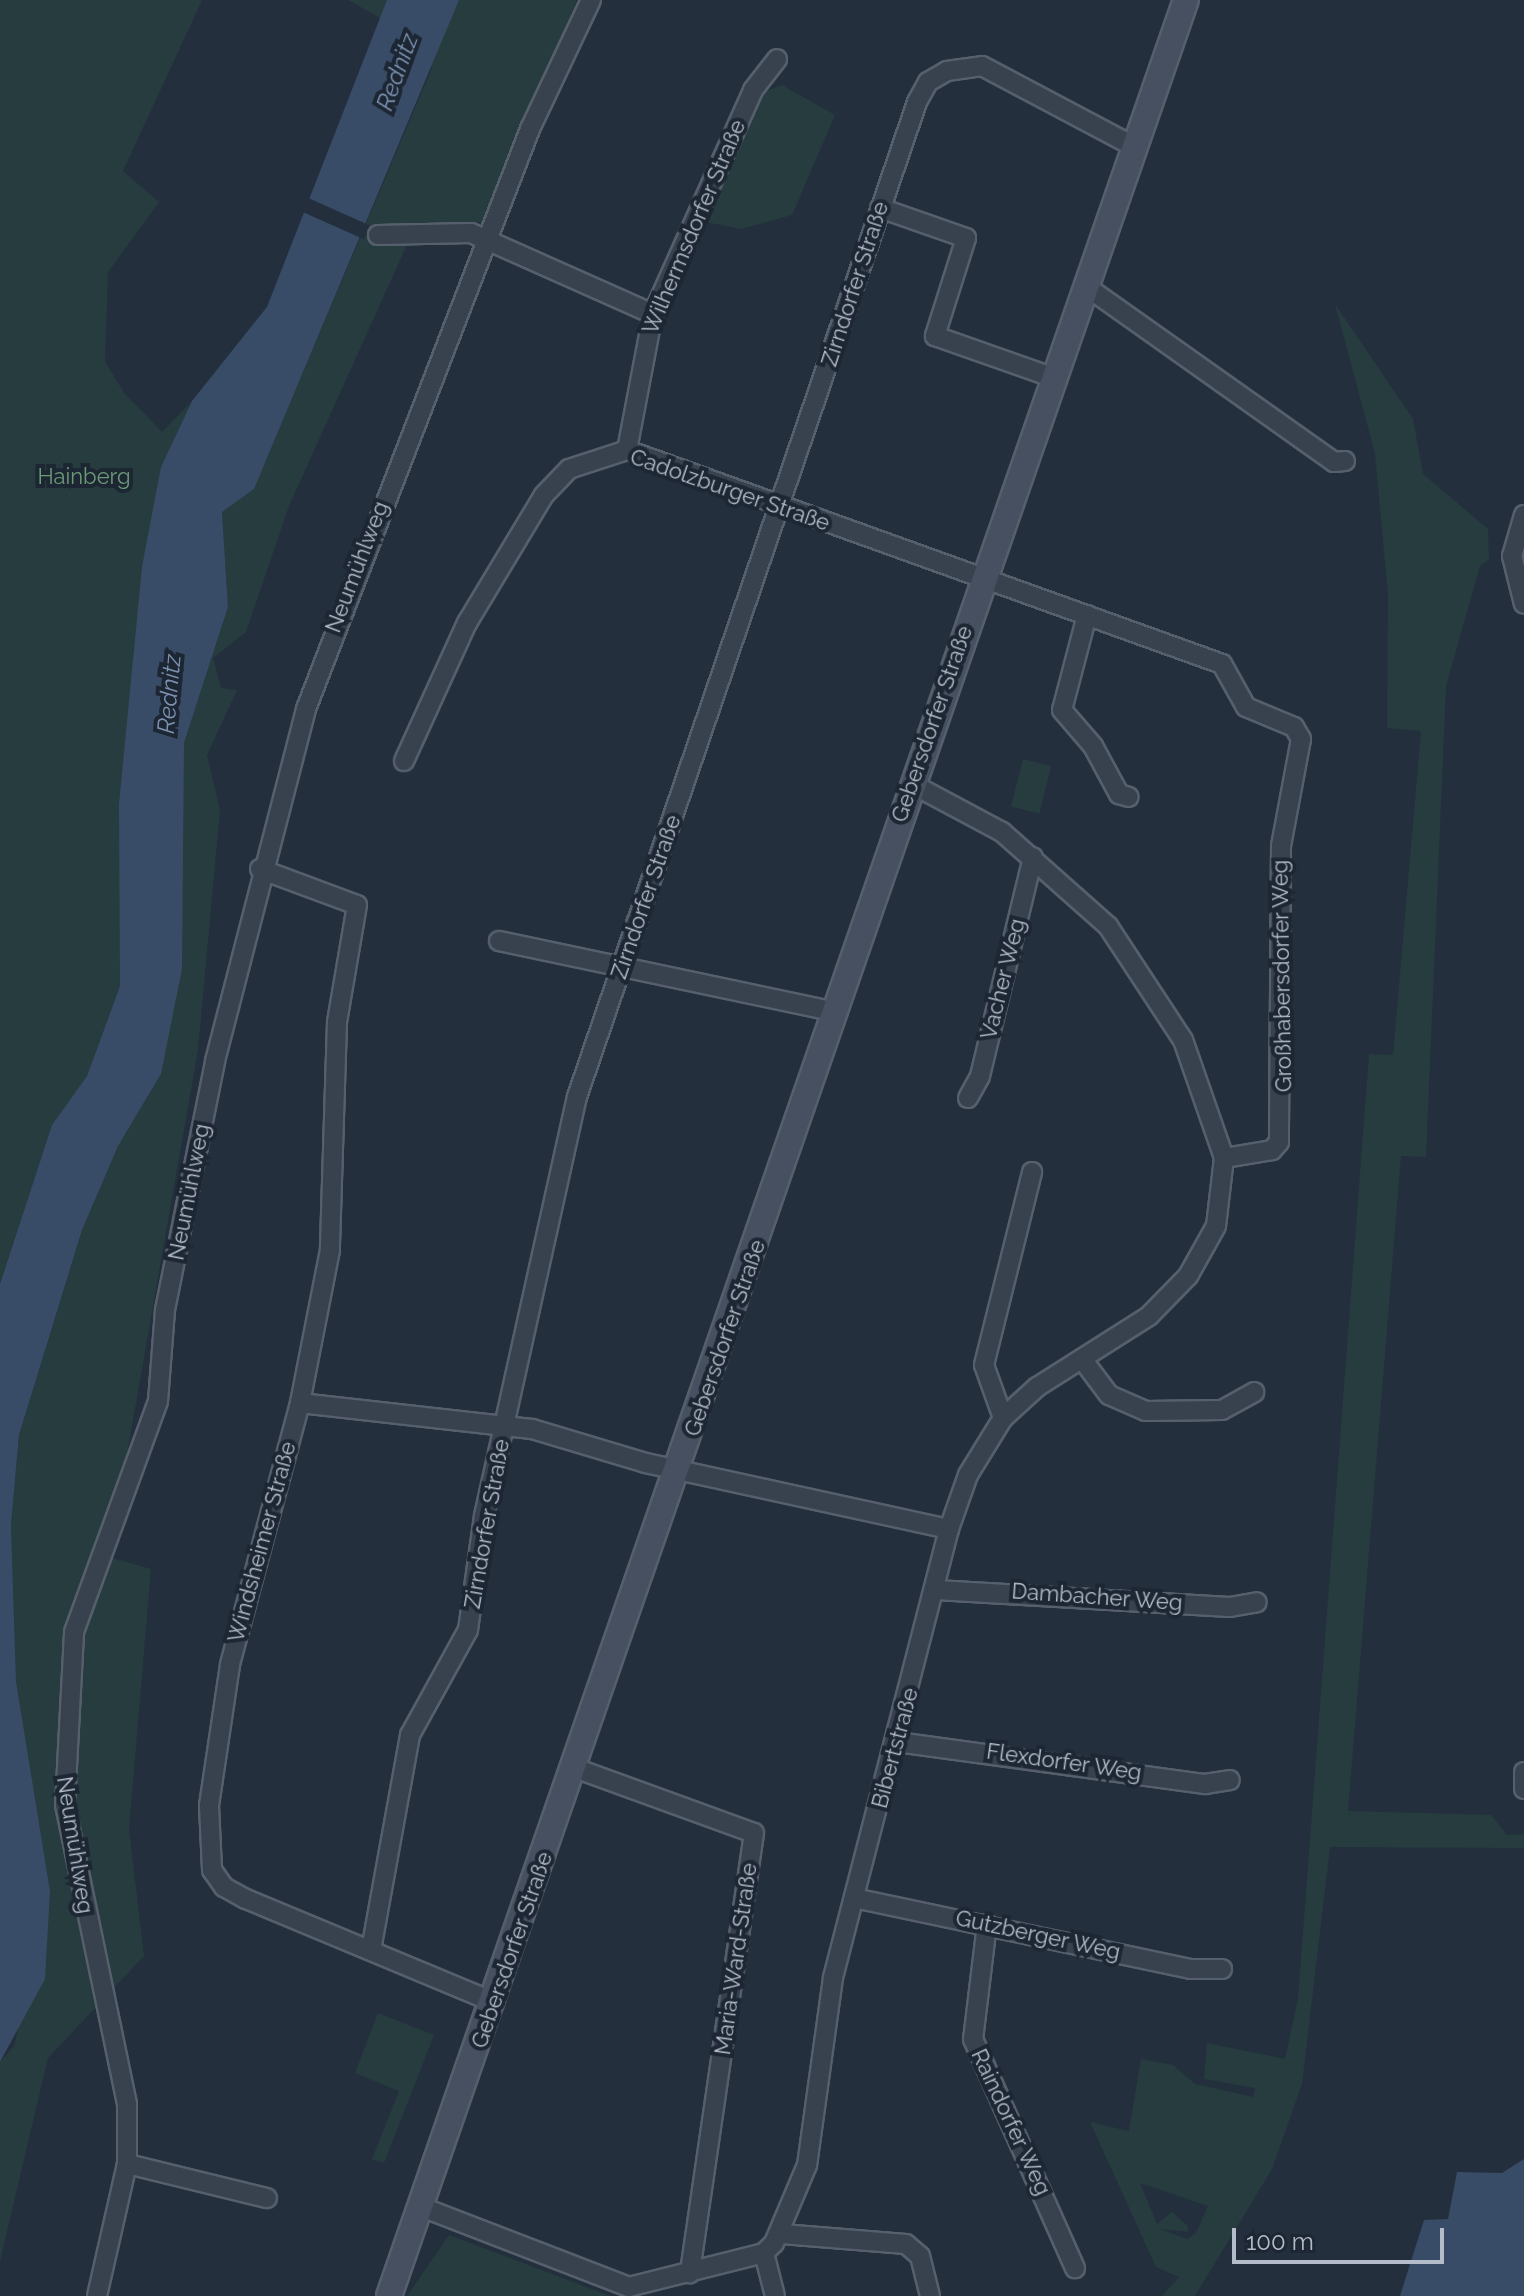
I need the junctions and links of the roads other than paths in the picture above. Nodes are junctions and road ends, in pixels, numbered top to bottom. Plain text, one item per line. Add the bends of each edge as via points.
1 (591, 0) edge
2 (1186, 0) edge
3 (777, 59) dead end
4 (1135, 147) junction
5 (880, 208) junction
6 (378, 235) dead end
7 (484, 243) junction
8 (1087, 287) junction
9 (653, 314) junction
10 (1054, 378) junction
11 (627, 450) junction
12 (1345, 461) dead end
13 (778, 508) junction
14 (1524, 515) edge
15 (983, 579) junction
16 (1524, 604) edge
17 (1087, 615) junction
18 (404, 761) dead end
19 (912, 784) junction
20 (1129, 797) dead end
21 (1033, 857) junction
22 (260, 869) junction
23 (499, 941) dead end
24 (620, 967) junction
25 (836, 1012) junction
26 (968, 1098) dead end
27 (1224, 1158) junction
28 (1032, 1172) dead end
29 (1082, 1359) junction
30 (1254, 1392) dead end
31 (300, 1403) junction
32 (1003, 1418) junction
33 (505, 1425) junction
34 (680, 1470) junction
35 (949, 1529) junction
36 (936, 1590) junction
37 (1257, 1602) dead end
38 (897, 1742) junction
39 (575, 1768) junction
40 (1524, 1772) edge
41 (1230, 1780) dead end
42 (1524, 1789) edge
43 (854, 1898) junction
44 (987, 1924) junction
45 (371, 1950) junction
46 (1222, 1969) dead end
47 (494, 2002) junction
48 (127, 2164) junction
49 (267, 2198) dead end
50 (422, 2207) junction
51 (782, 2234) junction
52 (764, 2253) junction
53 (1075, 2268) dead end
54 (690, 2273) junction
55 (630, 2292) edge
56 (97, 2296) edge
57 (389, 2296) edge
58 (775, 2296) edge
59 (930, 2296) edge

1 - 7 street, Neumühlweg
2 - 4 main road, Gebersdorfer Straße
3 - 9 street, Wilhermsdorfer Straße via 753,90
4 - 5 street, Zirndorfer Straße via 982,66 966,65 928,82
4 - 8 main road, Gebersdorfer Straße
5 - 10 street via 966,238 935,336
5 - 13 street, Zirndorfer Straße
6 - 7 street via 405,239 451,229
7 - 9 street
7 - 22 street, Neumühlweg via 340,607
8 - 10 main road, Gebersdorfer Straße
8 - 12 street via 1334,462
9 - 11 street, Wilhermsdorfer Straße
10 - 15 main road, Gebersdorfer Straße
11 - 13 street, Cadolzburger Straße
11 - 18 street, Cadolzburger Straße via 569,469 544,495 467,623
13 - 15 street, Cadolzburger Straße
13 - 24 street, Zirndorfer Straße
14 - 16 street via 1512,556
15 - 17 street, Großhabersdorfer Weg
15 - 19 main road, Gebersdorfer Straße
17 - 20 street via 1062,710 1119,794
17 - 27 street, Großhabersdorfer Weg via 1222,664 1246,707 1294,727 1301,739 1281,846 1279,1142 1272,1150
19 - 21 street via 967,811
19 - 25 main road, Gebersdorfer Straße
21 - 26 street, Vacher Weg via 980,1076
21 - 27 street via 1108,926 1148,981 1186,1047
22 - 31 street, Windsheimer Straße via 357,905 337,1022 330,1250
22 - 48 street, Neumühlweg via 165,1310 158,1401 74,1632 66,1695 65,1805 83,1911 123,2057
23 - 24 street
24 - 25 street
24 - 33 street, Zirndorfer Straße via 554,1182
25 - 34 main road, Gebersdorfer Straße
27 - 29 street via 1216,1226 1197,1264 1149,1316
28 - 32 street via 1022,1192 984,1365
29 - 30 street via 1109,1395 1146,1411 1222,1410
29 - 32 street
31 - 33 street
31 - 45 street, Windsheimer Straße via 230,1665 215,1746 209,1855 224,1887
32 - 35 street, Bibertstraße via 968,1475
33 - 34 street
33 - 45 street, Zirndorfer Straße via 468,1630 410,1735
34 - 35 street
34 - 39 main road, Gebersdorfer Straße
35 - 36 street, Bibertstraße
36 - 37 street, Dambacher Weg via 1230,1607
36 - 38 street, Bibertstraße
38 - 41 street, Flexdorfer Weg via 1205,1784
38 - 43 street, Bibertstraße
39 - 47 main road, Gebersdorfer Straße
39 - 54 street, Maria-Ward-Straße via 754,1833
40 - 42 street
43 - 44 street, Gutzberger Weg
43 - 51 street, Bibertstraße via 833,1978 815,2130
44 - 46 street, Gutzberger Weg via 1191,1969
44 - 53 street, Raindorfer Weg via 973,2039
45 - 47 street, Windsheimer Straße
47 - 50 main road, Gebersdorfer Straße
48 - 49 street
48 - 56 street, Neumühlweg
50 - 55 street
50 - 57 main road, Gebersdorfer Straße
51 - 52 street, Bibertstraße
51 - 59 street via 906,2244 920,2256
52 - 54 street
52 - 58 street
54 - 55 street

